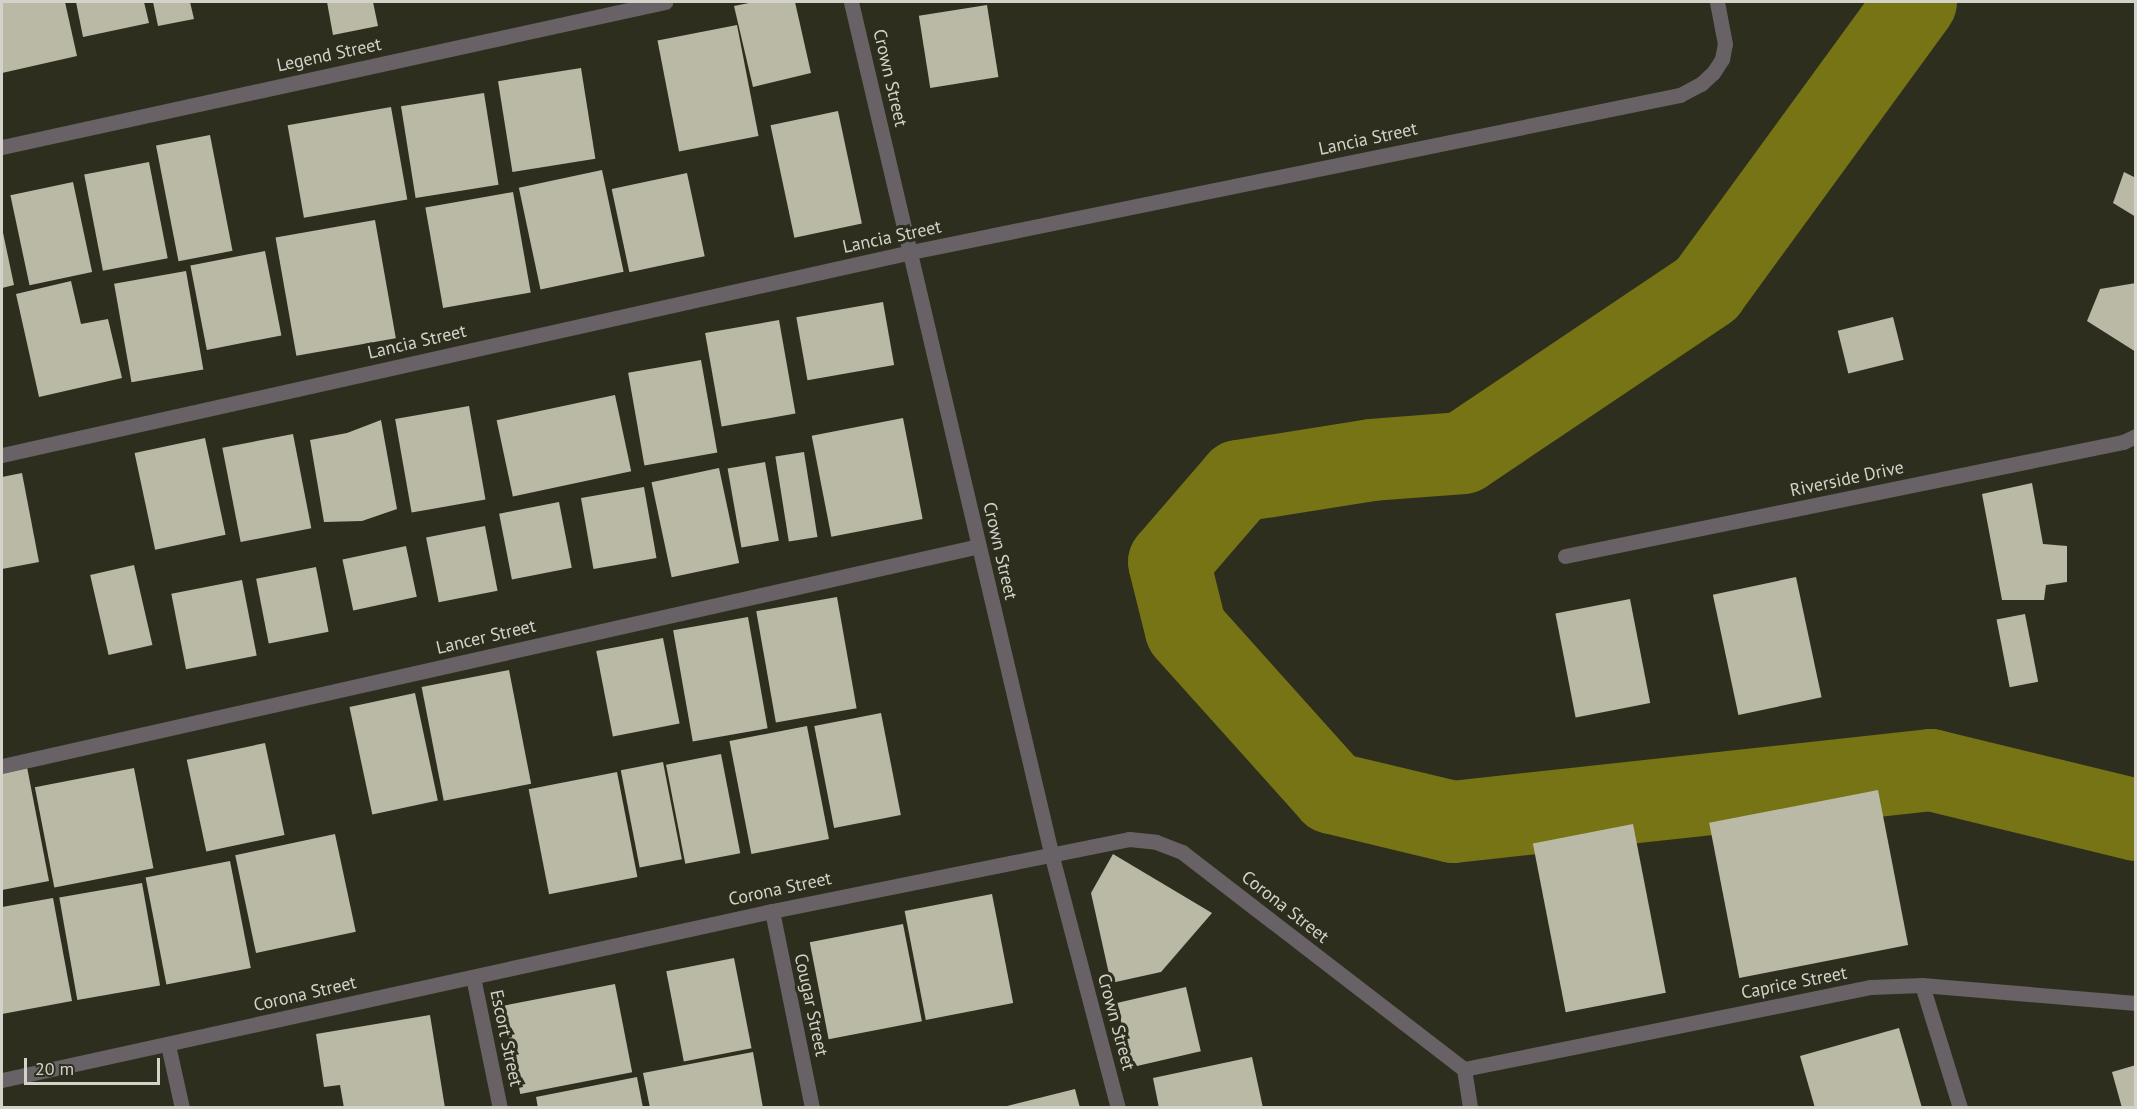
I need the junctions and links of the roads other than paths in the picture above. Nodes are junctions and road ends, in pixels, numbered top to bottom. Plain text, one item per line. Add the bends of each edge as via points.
1 (665, 2) edge
2 (851, 2) edge
3 (1717, 2) edge
4 (2, 147) edge
5 (911, 252) junction
6 (2136, 436) edge
7 (2, 455) edge
8 (979, 546) junction
9 (1565, 556) dead end
10 (2, 766) edge
11 (1051, 853) junction
12 (772, 911) junction
13 (473, 977) junction
14 (1922, 985) junction
15 (2136, 1003) edge
16 (168, 1045) junction
17 (1464, 1069) junction
18 (2, 1080) edge
19 (182, 1107) edge
20 (500, 1107) edge
21 (812, 1107) edge
22 (1118, 1107) edge
23 (1470, 1107) edge
24 (1960, 1107) edge

1 - 4 street, Legend Street
2 - 5 street, Crown Street
3 - 5 street, Lancia Street via 1725,44 1722,59 1701,84 1680,95
5 - 7 street, Lancia Street
5 - 8 street, Crown Street
6 - 9 street, Riverside Drive via 2123,442
8 - 10 street, Lancer Street
8 - 11 street, Crown Street
11 - 12 street, Corona Street
11 - 17 street, Corona Street via 1129,839 1156,842 1182,852
11 - 22 street, Crown Street
12 - 13 street, Corona Street
12 - 21 street, Cougar Street
13 - 16 street, Corona Street
13 - 20 street, Escort Street
14 - 15 street, Caprice Street
14 - 17 street, Caprice Street via 1871,987
14 - 24 street
16 - 18 street, Corona Street
16 - 19 street
17 - 23 street

